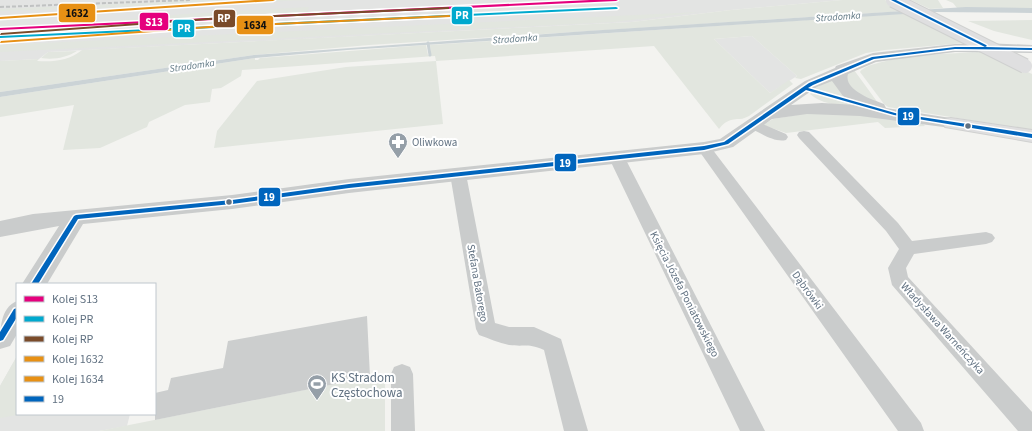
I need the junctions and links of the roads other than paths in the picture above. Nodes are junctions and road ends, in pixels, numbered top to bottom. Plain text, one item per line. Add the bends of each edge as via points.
1 (893, 0) edge
2 (903, 0) edge
3 (1032, 49) edge
4 (1030, 66) edge
5 (842, 69) junction
6 (802, 89) junction
7 (835, 109) junction
8 (886, 111) junction
9 (759, 120) junction
10 (951, 123) joint
11 (804, 135) dead end
12 (1032, 136) edge
13 (781, 137) dead end
14 (704, 148) junction
15 (616, 158) junction
16 (458, 174) junction
17 (76, 217) junction
18 (0, 229) edge
19 (986, 238) dead end
20 (908, 248) junction
21 (35, 283) edge
22 (402, 374) dead end
23 (1032, 429) edge
24 (403, 431) edge
25 (576, 431) edge
26 (753, 431) edge
27 (912, 431) edge

1 - 4 main road, bridge
2 - 4 main road
3 - 5 street via 984,47 908,52 873,58
5 - 6 street
5 - 8 street via 840,78 844,88 861,100
6 - 7 street via 813,100
6 - 8 street
6 - 9 street
7 - 8 street
7 - 9 street via 812,108
8 - 10 street
9 - 13 street
9 - 14 street via 726,143
10 - 12 main road
11 - 20 street via 892,227
14 - 15 street
14 - 27 street, Dąbrówki
15 - 16 street
15 - 26 street, Księcia Józefa Poniatowskiego
16 - 17 street via 232,202
16 - 25 street, Stefana Batorego via 486,329 509,336 534,336 553,345
17 - 18 street
17 - 21 street
19 - 20 street
20 - 23 street, Władysława Warneńczyka via 897,268 899,280
22 - 24 street

